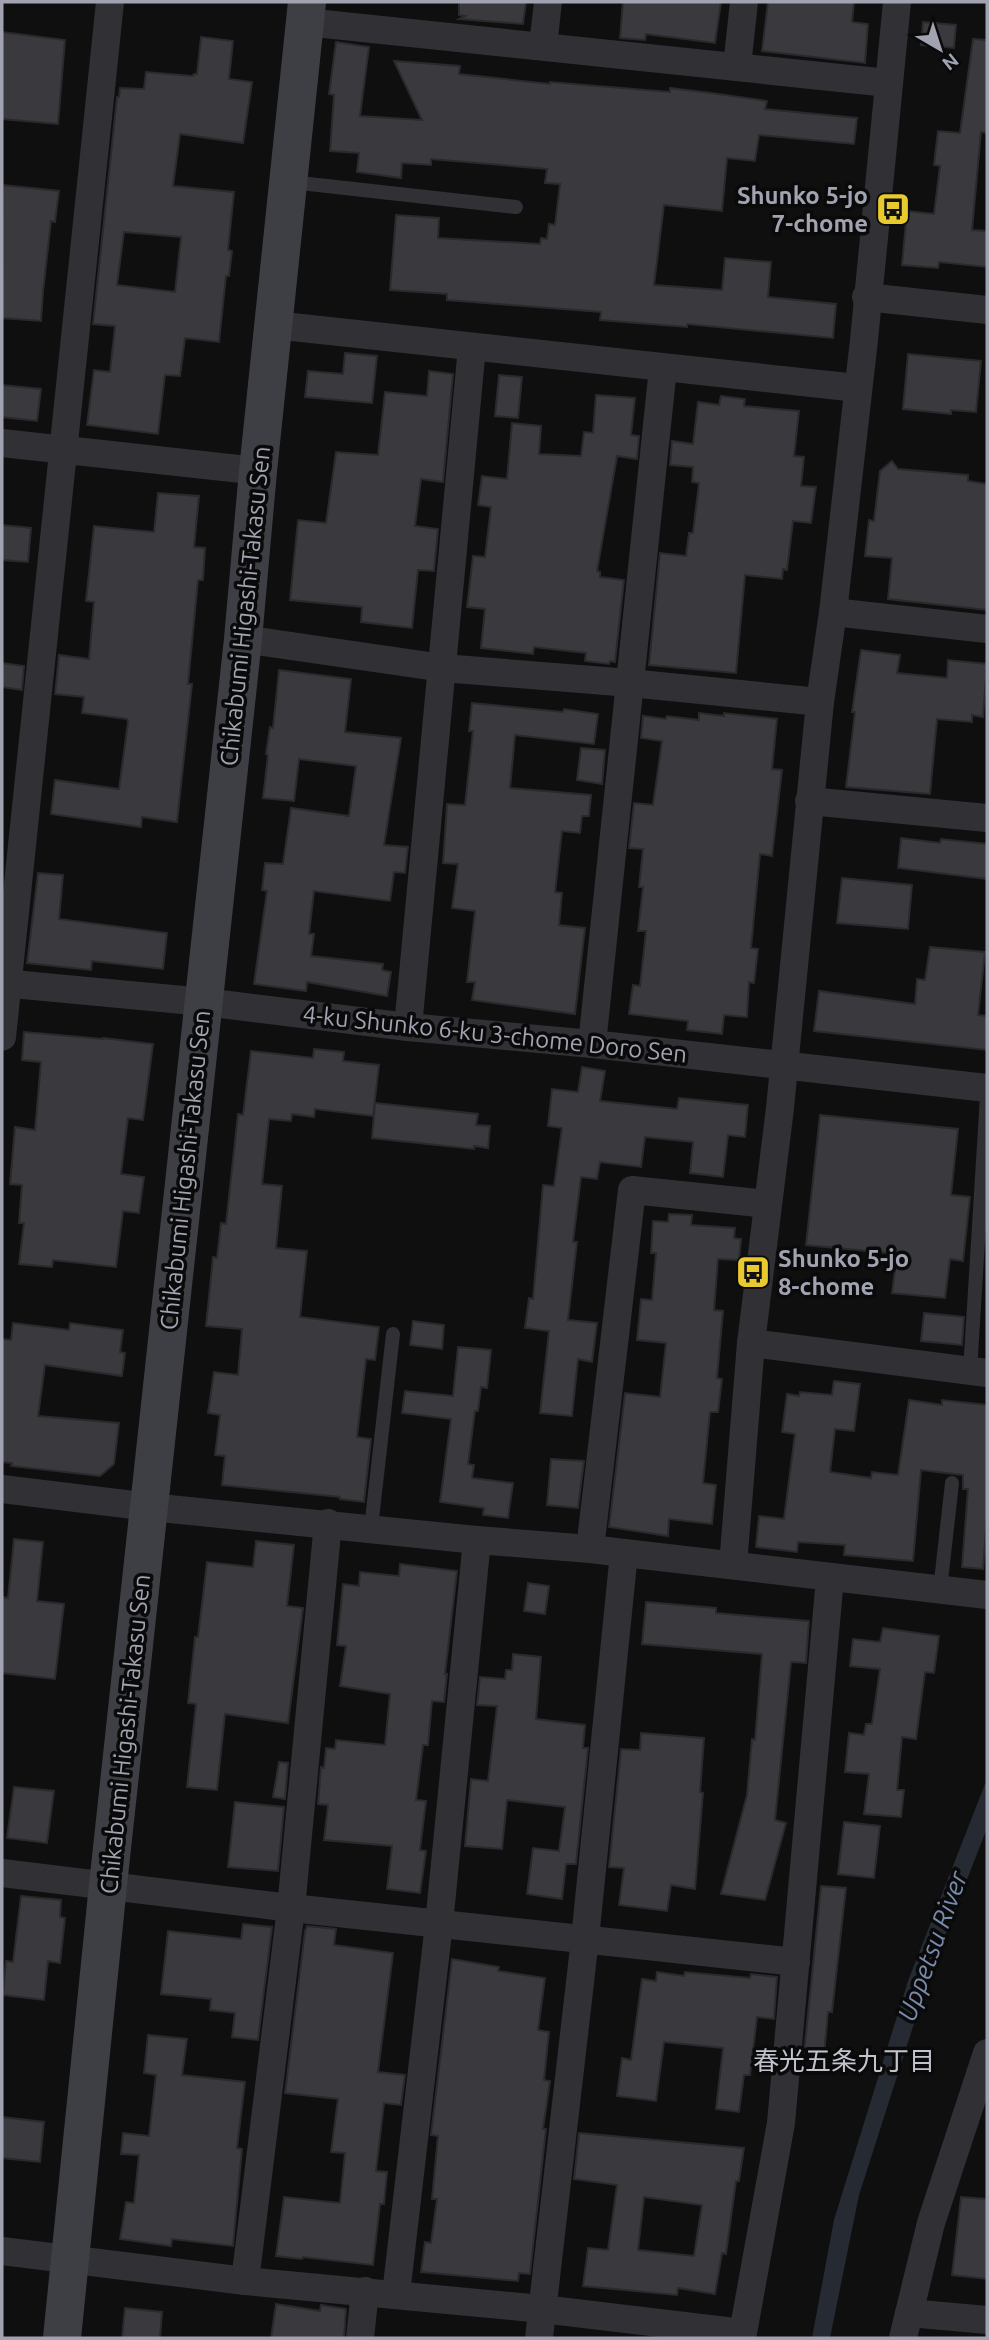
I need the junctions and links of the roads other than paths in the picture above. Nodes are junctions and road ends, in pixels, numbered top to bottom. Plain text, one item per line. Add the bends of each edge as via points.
1 (110, 2) edge
2 (548, 2) edge
3 (744, 2) edge
4 (897, 2) edge
5 (306, 12) edge
6 (543, 46) junction
7 (737, 66) junction
8 (888, 83) junction
9 (288, 182) junction
10 (516, 207) dead end
11 (866, 298) junction
12 (987, 310) edge
13 (274, 325) junction
14 (472, 347) junction
15 (663, 368) junction
16 (857, 388) junction
17 (2, 443) edge
18 (62, 450) junction
19 (258, 471) junction
20 (833, 612) junction
21 (987, 629) edge
22 (243, 639) junction
23 (443, 667) junction
24 (630, 683) junction
25 (820, 702) junction
26 (809, 802) junction
27 (987, 818) edge
28 (5, 983) edge
29 (204, 1002) junction
30 (408, 1027) junction
31 (2, 1037) edge
32 (592, 1044) junction
33 (784, 1065) junction
34 (987, 1088) edge
35 (987, 1096) edge
36 (767, 1205) junction
37 (393, 1334) dead end
38 (751, 1343) junction
39 (979, 1372) edge
40 (952, 1483) dead end
41 (2, 1489) edge
42 (150, 1507) junction
43 (328, 1523) junction
44 (371, 1528) junction
45 (477, 1540) junction
46 (590, 1549) junction
47 (625, 1553) junction
48 (733, 1565) junction
49 (830, 1578) junction
50 (940, 1590) junction
51 (987, 1595) edge
52 (2, 1873) edge
53 (108, 1885) junction
54 (291, 1908) junction
55 (439, 1924) junction
56 (585, 1939) junction
57 (796, 1962) junction
58 (987, 2053) edge
59 (982, 2081) edge
60 (2, 2252) edge
61 (70, 2258) junction
62 (245, 2281) junction
63 (365, 2291) junction
64 (396, 2294) junction
65 (542, 2309) junction
66 (987, 2320) edge
67 (906, 2326) edge
68 (62, 2338) edge
69 (360, 2338) edge
70 (539, 2338) edge

1 - 18 street
2 - 6 street
3 - 7 street
4 - 8 street
5 - 6 street
5 - 9 street, Chikabumi Higashi-Takasu Sen
6 - 7 street
7 - 8 street
8 - 11 street
9 - 10 lane
9 - 13 street, Chikabumi Higashi-Takasu Sen
11 - 12 street
11 - 16 street
13 - 14 street
13 - 19 street, Chikabumi Higashi-Takasu Sen
14 - 15 street
14 - 23 street
15 - 16 street
15 - 24 street
16 - 20 street
17 - 18 street
18 - 19 street
18 - 28 street
19 - 22 street, Chikabumi Higashi-Takasu Sen
20 - 21 street
20 - 25 street
22 - 23 street
22 - 29 street, Chikabumi Higashi-Takasu Sen
23 - 24 street
23 - 30 street
24 - 25 street
24 - 32 street
25 - 26 street
26 - 27 street
26 - 33 street
28 - 29 street, 4-ku Shunko 6-ku 3-chome Doro Sen
28 - 31 street
29 - 30 street, 4-ku Shunko 6-ku 3-chome Doro Sen
29 - 42 street, Chikabumi Higashi-Takasu Sen
30 - 32 street, 4-ku Shunko 6-ku 3-chome Doro Sen
32 - 33 street, 4-ku Shunko 6-ku 3-chome Doro Sen
33 - 34 street, 4-ku Shunko 6-ku 3-chome Doro Sen
33 - 36 street
35 - 39 lane
36 - 38 street
36 - 46 street via 632,1190
37 - 44 lane
38 - 39 street
38 - 48 street
40 - 50 lane
41 - 42 street
42 - 43 street
42 - 53 street, Chikabumi Higashi-Takasu Sen
43 - 44 street
43 - 54 street
44 - 45 street
45 - 46 street
45 - 55 street
46 - 47 street
47 - 48 street
47 - 56 street
48 - 49 street
49 - 50 street
49 - 57 street
50 - 51 street
52 - 53 street
53 - 54 street
53 - 61 street, Chikabumi Higashi-Takasu Sen
54 - 55 street
54 - 62 street
55 - 56 street
55 - 64 street
56 - 57 street
56 - 65 street
57 - 65 street via 781,2123 743,2333
58 - 59 street
59 - 67 street via 930,2224
60 - 61 street
61 - 62 street
61 - 68 street, Chikabumi Higashi-Takasu Sen
62 - 63 street
63 - 64 street
63 - 69 street
64 - 65 street
65 - 70 street
66 - 67 street

